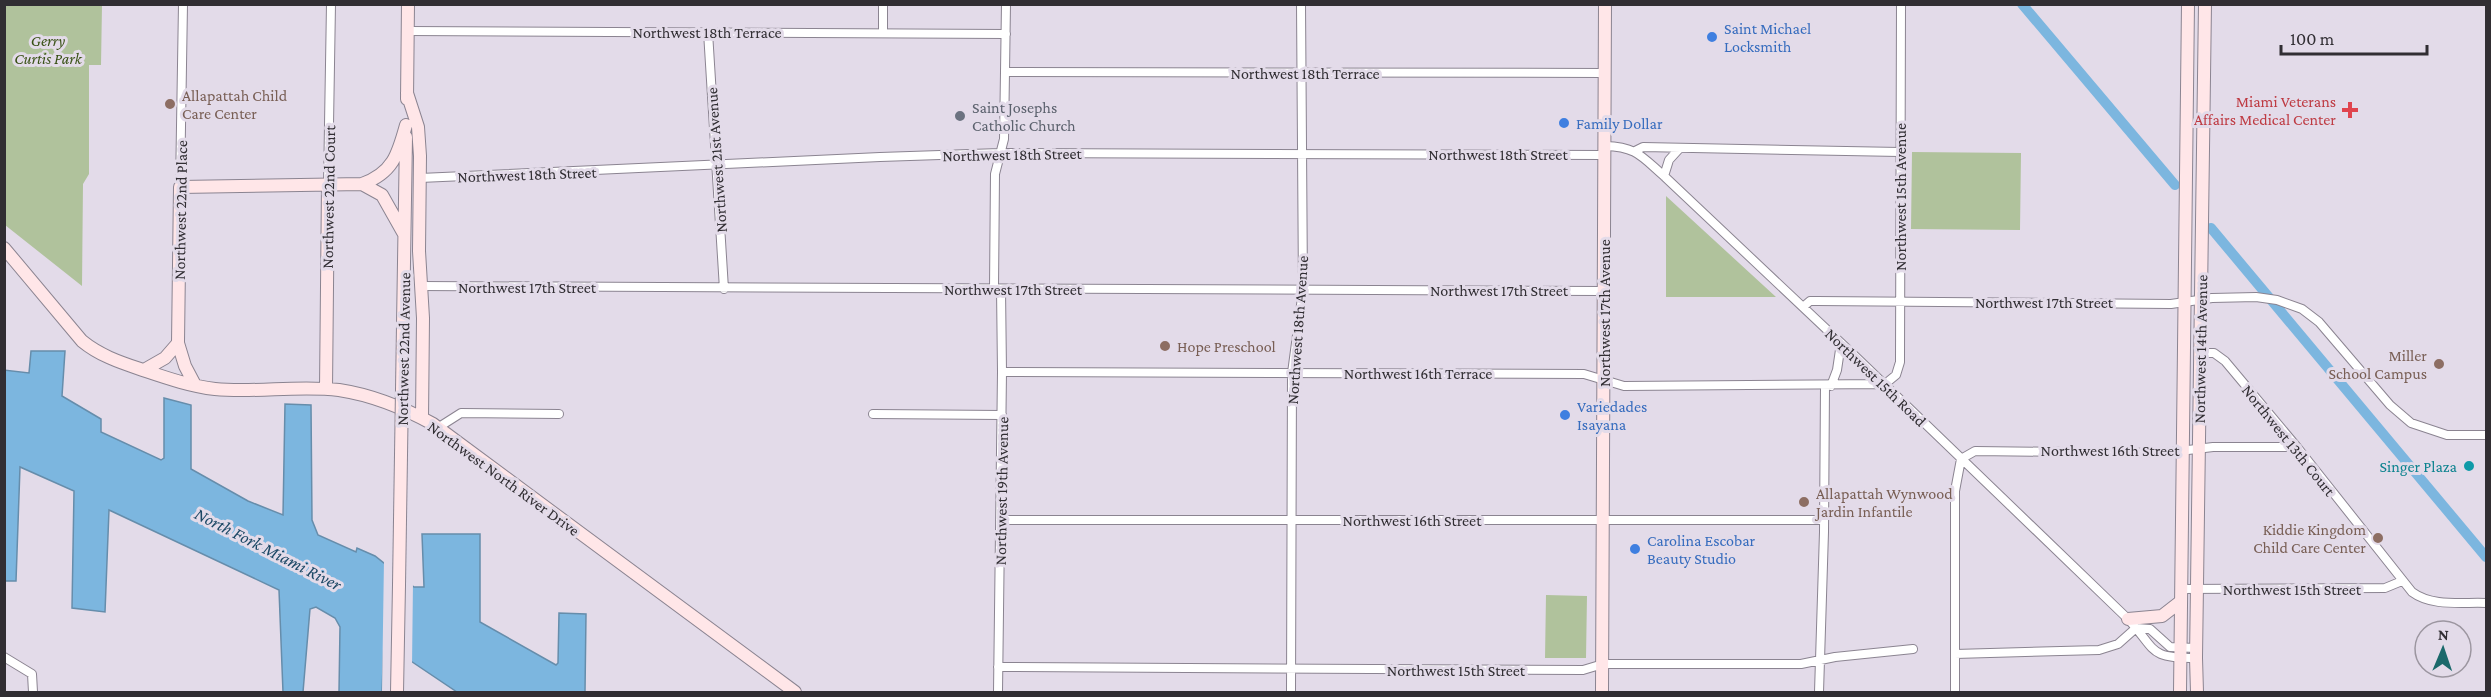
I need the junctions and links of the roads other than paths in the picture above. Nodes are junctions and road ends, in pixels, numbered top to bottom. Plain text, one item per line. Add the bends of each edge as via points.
1 (183, 4) edge
2 (331, 4) edge
3 (408, 4) edge
4 (883, 4) edge
5 (1006, 4) edge
6 (1301, 4) edge
7 (1605, 4) edge
8 (1901, 4) edge
9 (2188, 4) edge
10 (2205, 4) edge
11 (408, 31) junction
12 (708, 32) junction
13 (883, 32) junction
14 (1006, 34) junction
15 (1006, 72) junction
16 (1605, 73) junction
17 (1301, 74) junction
18 (407, 93) junction
19 (406, 124) junction
20 (1679, 149) junction
21 (1605, 150) junction
22 (1635, 151) junction
23 (1900, 152) junction
24 (1000, 153) junction
25 (1302, 153) junction
26 (717, 165) junction
27 (1664, 176) junction
28 (420, 178) junction
29 (362, 184) junction
30 (328, 185) junction
31 (180, 187) junction
32 (405, 234) junction
33 (4, 248) edge
34 (421, 286) junction
35 (724, 289) junction
36 (998, 289) junction
37 (1302, 290) junction
38 (1604, 291) junction
39 (2201, 299) junction
40 (1900, 301) junction
41 (2184, 302) junction
42 (1803, 307) junction
43 (178, 343) junction
44 (1841, 343) junction
45 (2200, 353) junction
46 (144, 370) junction
47 (1002, 372) junction
48 (1292, 373) junction
49 (1604, 380) junction
50 (1885, 384) junction
51 (195, 385) junction
52 (1828, 386) junction
53 (326, 389) junction
54 (559, 414) dead end
55 (873, 414) dead end
56 (1002, 415) junction
57 (422, 418) junction
58 (439, 427) junction
59 (2487, 435) edge
60 (2297, 447) junction
61 (2199, 449) junction
62 (2182, 450) junction
63 (1961, 459) junction
64 (1000, 520) junction
65 (1292, 520) junction
66 (1603, 520) junction
67 (1824, 520) junction
68 (2402, 581) junction
69 (2197, 589) junction
70 (2180, 596) junction
71 (2487, 603) edge
72 (2132, 623) junction
73 (1913, 649) dead end
74 (2179, 653) junction
75 (2196, 653) junction
76 (1954, 654) junction
77 (4, 657) edge
78 (1819, 660) junction
79 (1603, 664) junction
80 (998, 667) junction
81 (1291, 669) junction
82 (33, 693) edge
83 (397, 693) edge
84 (795, 693) edge
85 (998, 693) edge
86 (1291, 693) edge
87 (1602, 693) edge
88 (1819, 693) edge
89 (1955, 693) edge
90 (2180, 693) edge
91 (2197, 693) edge

1 - 31 street, Northwest 22nd Place
2 - 30 street, Northwest 22nd Court
3 - 11 street, Northwest 22nd Avenue
4 - 13 street
5 - 14 street, Northwest 19th Avenue
6 - 17 street, Northwest 18th Avenue
7 - 16 street, Northwest 17th Avenue
8 - 23 street, Northwest 15th Avenue
9 - 41 street, Northwest 14th Avenue
10 - 39 street, Northwest 14th Avenue
11 - 12 street, Northwest 18th Terrace
11 - 18 street, Northwest 22nd Avenue
12 - 13 street, Northwest 18th Terrace
12 - 26 street, Northwest 21st Avenue
13 - 14 street, Northwest 18th Terrace
14 - 15 street, Northwest 19th Avenue
15 - 17 street, Northwest 18th Terrace
15 - 24 street, Northwest 19th Avenue
16 - 17 street, Northwest 18th Terrace
16 - 21 street, Northwest 17th Avenue
17 - 25 street, Northwest 18th Avenue
18 - 19 street, Northwest 22nd Avenue
18 - 28 street via 418,127
19 - 29 street via 388,169
19 - 32 street, Northwest 22nd Avenue
20 - 22 street via 1643,147
20 - 23 street
20 - 27 street via 1668,160
21 - 22 street via 1627,147
21 - 25 street, Northwest 18th Street
21 - 38 street, Northwest 17th Avenue
22 - 27 street, Northwest 15th Road
23 - 40 street, Northwest 15th Avenue
24 - 25 street, Northwest 18th Street
24 - 26 street, Northwest 18th Street
24 - 36 street, Northwest 19th Avenue via 995,174
25 - 37 street, Northwest 18th Avenue
26 - 28 street, Northwest 18th Street
26 - 35 street, Northwest 21st Avenue
27 - 42 street, Northwest 15th Road
28 - 34 street
29 - 30 street
29 - 32 street via 382,195
30 - 31 street
30 - 53 street, Northwest 22nd Court
31 - 43 street, Northwest 22nd Place
32 - 83 street, Northwest 22nd Avenue, bridge
33 - 46 street, Northwest North River Drive via 82,341
34 - 35 street, Northwest 17th Street
34 - 57 street
35 - 36 street, Northwest 17th Street
36 - 37 street, Northwest 17th Street
36 - 47 street, Northwest 19th Avenue
37 - 38 street, Northwest 17th Street
37 - 48 street, Northwest 18th Avenue
38 - 49 street, Northwest 17th Avenue
39 - 41 street, Northwest 17th Street
39 - 45 street, Northwest 14th Avenue
39 - 59 street, Northwest 17th Street via 2267,298 2302,309 2319,322 2390,405 2411,423 2447,435
40 - 41 street, Northwest 17th Street
40 - 42 street, Northwest 17th Street via 1810,301
40 - 50 street, Northwest 15th Avenue via 1900,362 1896,375
41 - 62 street, Northwest 14th Avenue
42 - 44 street, Northwest 15th Road
43 - 46 street via 165,358
43 - 51 street, Northwest 22nd Place
44 - 50 street, Northwest 15th Road
44 - 52 street via 1837,370
45 - 60 street, Northwest 13th Court via 2214,353 2225,361
45 - 61 street, Northwest 14th Avenue
46 - 51 street, Northwest North River Drive
47 - 48 street, Northwest 16th Terrace
47 - 56 street, Northwest 19th Avenue
48 - 49 street, Northwest 16th Terrace via 1584,374
48 - 65 street, Northwest 18th Avenue
49 - 52 street, Northwest 16th Terrace via 1624,387
49 - 66 street, Northwest 17th Avenue
50 - 52 street, Northwest 16th Terrace
50 - 63 street, Northwest 15th Road
51 - 53 street, Northwest North River Drive via 225,389
52 - 67 street
53 - 57 street, Northwest North River Drive via 385,402
54 - 58 street via 461,413
55 - 56 street
56 - 64 street, Northwest 19th Avenue
57 - 58 street, Northwest North River Drive
58 - 84 street, Northwest North River Drive
60 - 61 street, Northwest 16th Street
60 - 68 street, Northwest 13th Court
61 - 62 street, Northwest 16th Street
61 - 69 street, Northwest 14th Avenue
62 - 63 street, Northwest 16th Street via 1975,450
62 - 70 street, Northwest 14th Avenue
63 - 72 street, Northwest 15th Road
63 - 76 street via 1955,491
64 - 65 street, Northwest 16th Street
64 - 80 street, Northwest 19th Avenue
65 - 66 street, Northwest 16th Street
65 - 81 street, Northwest 18th Avenue
66 - 67 street, Northwest 16th Street
66 - 79 street, Northwest 17th Avenue
67 - 78 street
68 - 69 street, Northwest 15th Street via 2385,588
68 - 71 street, Northwest 13th Court via 2425,600
69 - 70 street, Northwest 15th Street
69 - 75 street, Northwest 14th Avenue
70 - 72 street via 2162,616
70 - 74 street, Northwest 14th Avenue
72 - 74 street, Northwest 15th Road via 2150,629
72 - 76 street via 2118,644 2098,650
73 - 78 street, Northwest 15th Street
74 - 75 street
74 - 90 street, Northwest 14th Avenue
75 - 91 street, Northwest 14th Avenue
76 - 89 street
77 - 82 street via 32,674
78 - 79 street, Northwest 15th Street via 1801,664
78 - 88 street
79 - 81 street, Northwest 15th Street via 1583,670
79 - 87 street, Northwest 17th Avenue
80 - 81 street, Northwest 15th Street
80 - 85 street, Northwest 19th Avenue
81 - 86 street, Northwest 18th Avenue

